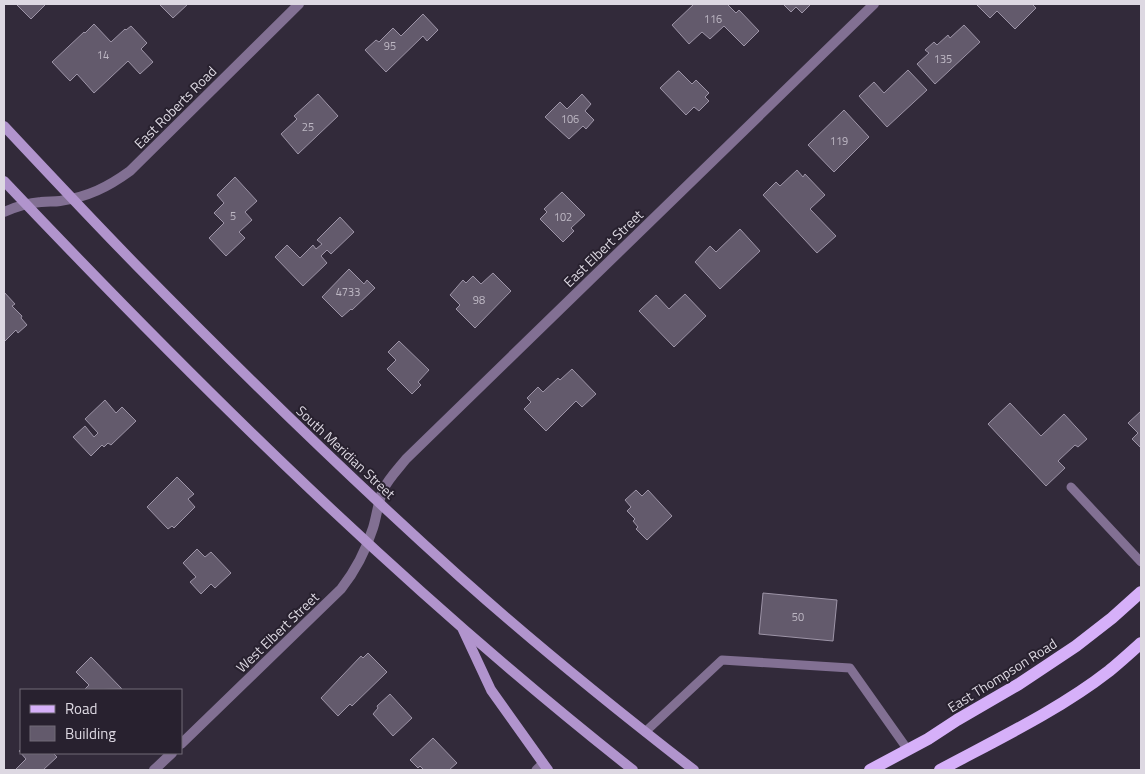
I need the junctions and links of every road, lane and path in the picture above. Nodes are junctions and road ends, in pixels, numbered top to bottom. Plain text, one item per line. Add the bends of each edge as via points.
1 (299, 4) edge
2 (874, 4) edge
3 (4, 126) edge
4 (4, 181) edge
5 (73, 199) junction
6 (26, 204) junction
7 (4, 212) edge
8 (1071, 487) dead end
9 (379, 503) junction
10 (373, 526) joint
11 (368, 543) junction
12 (1141, 562) edge
13 (1141, 592) edge
14 (462, 627) junction
15 (1141, 643) edge
16 (645, 732) junction
17 (182, 743) edge
18 (908, 750) junction
19 (171, 754) edge
20 (542, 768) edge
21 (154, 770) edge
22 (633, 770) edge
23 (694, 770) edge
24 (870, 770) edge
25 (940, 770) edge

1 - 5 street, East Roberts Road via 130,171 110,185
2 - 9 street, East Elbert Street via 406,459 387,483
3 - 5 main road, South Meridian Street
4 - 6 main road
5 - 6 street, East Roberts Road
5 - 9 main road, South Meridian Street via 246,375
6 - 7 street, East Roberts Road
6 - 11 main road via 181,365
8 - 12 lane
9 - 10 street, East Elbert Street
9 - 16 main road, South Meridian Street via 526,634
10 - 11 street, West Elbert Street
11 - 14 main road
11 - 17 street, West Elbert Street via 341,589
13 - 18 main road, East Thompson Road via 1076,646
14 - 20 main road via 491,690
14 - 22 main road
15 - 25 main road via 1072,696 1022,727
16 - 18 lane via 722,660 850,668
16 - 23 main road, South Meridian Street
18 - 24 main road, East Thompson Road
19 - 21 street

